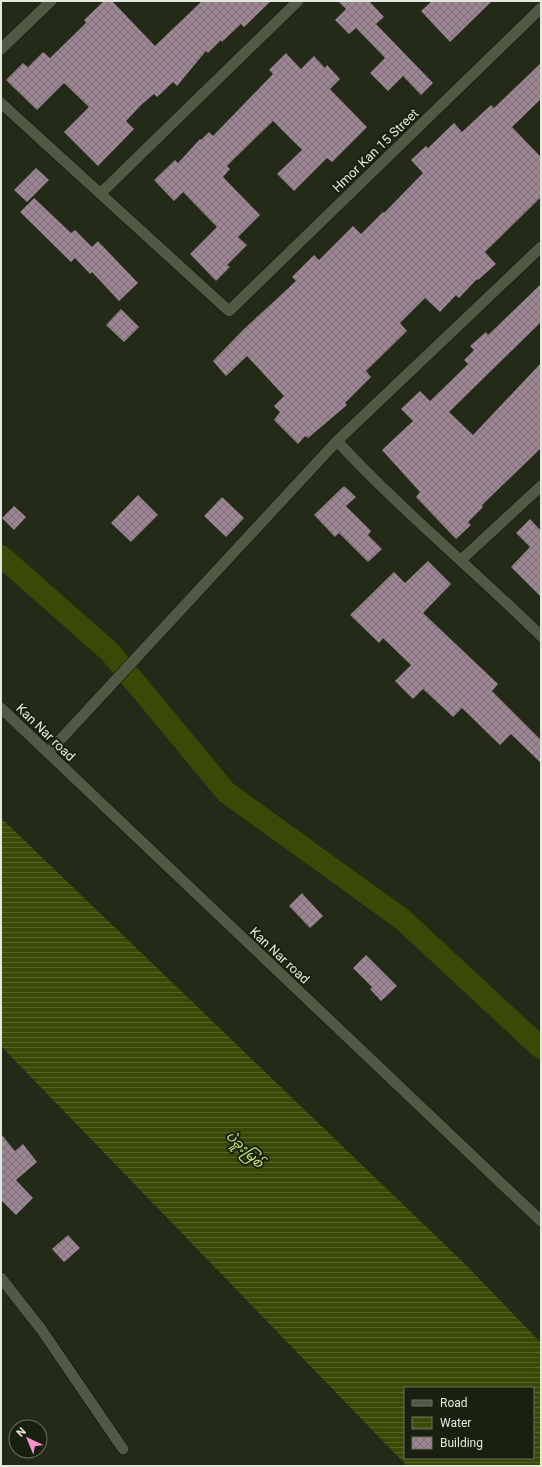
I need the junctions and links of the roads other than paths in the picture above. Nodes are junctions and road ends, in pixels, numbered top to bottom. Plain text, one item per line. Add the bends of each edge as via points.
1 (51, 1) edge
2 (298, 1) edge
3 (541, 8) edge
4 (1, 49) edge
5 (1, 103) edge
6 (101, 192) junction
7 (541, 247) edge
8 (337, 441) junction
9 (541, 486) edge
10 (461, 560) junction
11 (541, 636) edge
12 (1, 708) edge
13 (48, 754) junction
14 (541, 1221) edge
15 (1, 1278) edge
16 (124, 1449) dead end

1 - 4 street
2 - 6 street
3 - 6 street, Hmor Kan 15 Street via 230,311
5 - 6 street
7 - 8 street
8 - 10 street via 364,470
8 - 13 street
9 - 10 street
10 - 11 street
12 - 13 street, Kan Nar road
13 - 14 street, Kan Nar road
15 - 16 street via 41,1329

